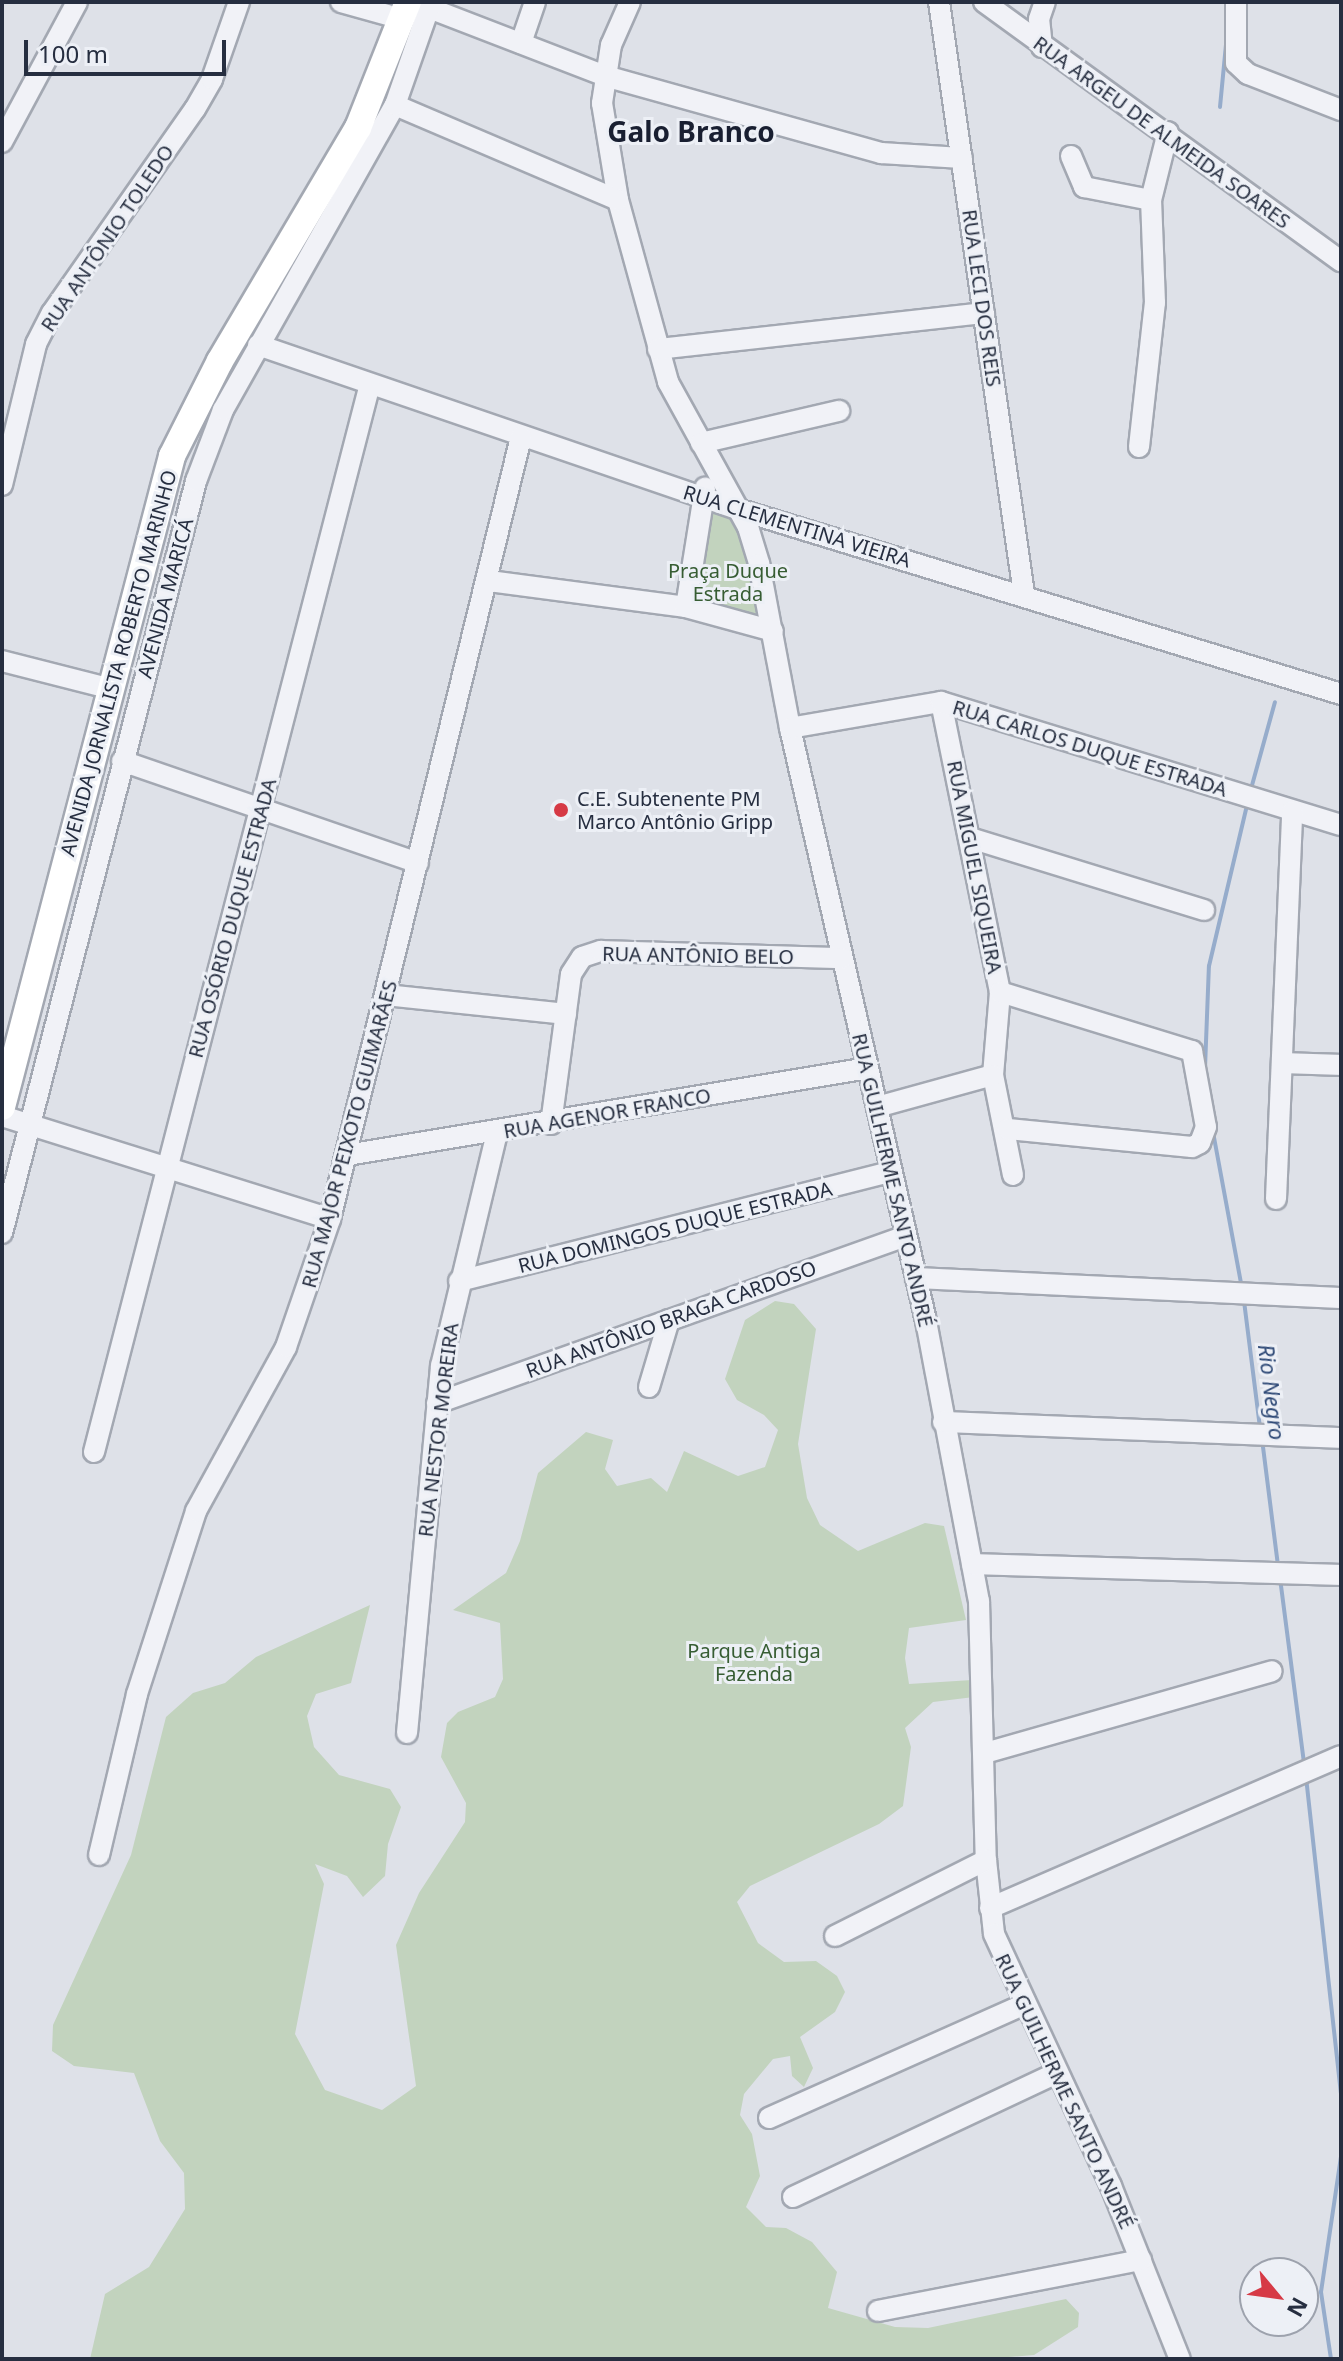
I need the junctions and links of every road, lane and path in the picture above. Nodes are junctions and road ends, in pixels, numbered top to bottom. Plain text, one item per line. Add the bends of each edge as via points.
1 (77, 2) edge
2 (239, 2) edge
3 (341, 2) edge
4 (535, 2) edge
5 (630, 2) edge
6 (939, 2) edge
7 (984, 2) edge
8 (1045, 2) edge
9 (1236, 2) edge
10 (410, 6) edge
11 (521, 43) junction
12 (1042, 47) junction
13 (605, 76) junction
14 (395, 105) junction
15 (1341, 110) edge
16 (1168, 132) junction
17 (2, 142) edge
18 (1071, 156) dead end
19 (962, 158) junction
20 (618, 200) junction
21 (1151, 200) junction
22 (1341, 261) edge
23 (984, 313) junction
24 (258, 345) junction
25 (658, 349) junction
26 (370, 384) junction
27 (839, 411) dead end
28 (521, 437) junction
29 (701, 443) junction
30 (1139, 447) dead end
31 (711, 462) junction
32 (2, 485) edge
33 (703, 498) junction
34 (740, 510) junction
35 (489, 581) junction
36 (1024, 594) junction
37 (686, 607) junction
38 (773, 631) junction
39 (2, 661) edge
40 (112, 689) junction
41 (1341, 694) edge
42 (941, 702) junction
43 (790, 728) junction
44 (122, 761) junction
45 (261, 810) junction
46 (1292, 811) junction
47 (1341, 825) edge
48 (970, 838) junction
49 (418, 863) junction
50 (1204, 910) dead end
51 (842, 958) junction
52 (1000, 992) junction
53 (386, 995) junction
54 (566, 1014) junction
55 (1284, 1063) junction
56 (1341, 1065) edge
57 (868, 1068) junction
58 (993, 1075) junction
59 (2, 1107) edge
60 (877, 1107) junction
61 (2, 1116) edge
62 (29, 1124) junction
63 (551, 1124) junction
64 (1008, 1129) junction
65 (497, 1132) junction
66 (347, 1155) junction
67 (166, 1167) junction
68 (891, 1172) junction
69 (1013, 1175) dead end
70 (1276, 1199) dead end
71 (330, 1219) junction
72 (2, 1233) edge
73 (906, 1236) junction
74 (916, 1278) junction
75 (459, 1281) junction
76 (1341, 1298) edge
77 (669, 1320) junction
78 (649, 1387) dead end
79 (437, 1403) junction
80 (943, 1422) junction
81 (1341, 1438) edge
82 (94, 1452) dead end
83 (972, 1564) junction
84 (1341, 1575) edge
85 (1272, 1671) dead end
86 (407, 1733) dead end
87 (985, 1753) junction
88 (1341, 1756) edge
89 (99, 1855) dead end
90 (986, 1860) junction
91 (990, 1908) junction
92 (835, 1936) dead end
93 (1023, 2005) junction
94 (1056, 2073) junction
95 (769, 2118) dead end
96 (793, 2197) dead end
97 (1141, 2260) junction
98 (878, 2311) dead end
99 (1180, 2359) edge

1 - 17 street
2 - 32 street, RUA ANTÔNIO TOLEDO via 212,79 195,109 52,313 36,344
3 - 10 street
4 - 11 street
5 - 13 street, RUA GUILHERME SANTO ANDRÉ via 611,45
6 - 19 street, RUA LECI DOS REIS
7 - 12 street, RUA ARGEU DE ALMEIDA SOARES
8 - 12 street via 1039,19
9 - 15 street via 1236,63 1248,74
10 - 11 street
10 - 14 street, AVENIDA MARICÁ
10 - 40 main road, AVENIDA JORNALISTA ROBERTO MARINHO via 358,128 220,361 172,456
11 - 13 street
12 - 16 street, RUA ARGEU DE ALMEIDA SOARES
13 - 19 street via 881,153
13 - 20 street, RUA GUILHERME SANTO ANDRÉ via 602,103
14 - 20 street
14 - 24 street, AVENIDA MARICÁ
16 - 21 street
16 - 22 street, RUA ARGEU DE ALMEIDA SOARES
18 - 21 street via 1079,181 1090,191
19 - 23 street, RUA LECI DOS REIS
20 - 25 street, RUA GUILHERME SANTO ANDRÉ
21 - 30 street via 1155,303
23 - 25 street
23 - 36 street, RUA LECI DOS REIS
24 - 26 street, RUA CLEMENTINA VIEIRA
24 - 44 street, AVENIDA MARICÁ via 223,410 196,481
25 - 29 street, RUA GUILHERME SANTO ANDRÉ via 668,382
26 - 28 street, RUA CLEMENTINA VIEIRA
26 - 45 street, RUA OSÓRIO DUQUE ESTRADA
27 - 29 street
28 - 33 street, RUA CLEMENTINA VIEIRA
28 - 35 street, RUA MAJOR PEIXOTO GUIMARÃES
29 - 31 street, RUA GUILHERME SANTO ANDRÉ
31 - 33 street
31 - 34 street, RUA GUILHERME SANTO ANDRÉ
33 - 34 street, RUA CLEMENTINA VIEIRA
33 - 37 street
34 - 36 street, RUA CLEMENTINA VIEIRA
34 - 38 street, RUA GUILHERME SANTO ANDRÉ via 759,564
35 - 37 street
35 - 49 street, RUA MAJOR PEIXOTO GUIMARÃES
36 - 41 street, RUA CLEMENTINA VIEIRA
37 - 38 street
38 - 43 street, RUA GUILHERME SANTO ANDRÉ
39 - 40 street
40 - 59 main road, AVENIDA JORNALISTA ROBERTO MARINHO
42 - 43 street, RUA CARLOS DUQUE ESTRADA
42 - 46 street, RUA CARLOS DUQUE ESTRADA
42 - 48 street, RUA MIGUEL SIQUEIRA
43 - 51 street, RUA GUILHERME SANTO ANDRÉ
44 - 45 street
44 - 62 street, AVENIDA MARICÁ
45 - 49 street
45 - 67 street, RUA OSÓRIO DUQUE ESTRADA
46 - 47 street, RUA CARLOS DUQUE ESTRADA
46 - 55 street
48 - 50 street
48 - 52 street, RUA MIGUEL SIQUEIRA
49 - 53 street, RUA MAJOR PEIXOTO GUIMARÃES
51 - 54 street, RUA ANTÔNIO BELO via 601,951 576,963
51 - 57 street, RUA GUILHERME SANTO ANDRÉ
52 - 58 street, RUA MIGUEL SIQUEIRA
52 - 64 street via 1192,1051 1206,1127 1200,1143 1192,1147
53 - 54 street
53 - 66 street, RUA MAJOR PEIXOTO GUIMARÃES
54 - 63 street, RUA ANTÔNIO BELO
55 - 56 street
55 - 70 street
57 - 60 street, RUA GUILHERME SANTO ANDRÉ
57 - 63 street, RUA AGENOR FRANCO
58 - 60 street
58 - 64 street, RUA MIGUEL SIQUEIRA
60 - 68 street, RUA GUILHERME SANTO ANDRÉ
61 - 62 street
62 - 67 street
62 - 72 street, AVENIDA MARICÁ
63 - 65 street, RUA AGENOR FRANCO
64 - 69 street, RUA MIGUEL SIQUEIRA
65 - 66 street, RUA AGENOR FRANCO
65 - 75 street, RUA NESTOR MOREIRA
66 - 71 street, RUA MAJOR PEIXOTO GUIMARÃES
67 - 71 street
67 - 82 street, RUA OSÓRIO DUQUE ESTRADA
68 - 73 street, RUA GUILHERME SANTO ANDRÉ
68 - 75 street, RUA DOMINGOS DUQUE ESTRADA
71 - 89 street, RUA MAJOR PEIXOTO GUIMARÃES via 286,1347 196,1511 137,1694
73 - 74 street, RUA GUILHERME SANTO ANDRÉ
73 - 77 street, RUA ANTÔNIO BRAGA CARDOSO
74 - 76 street
74 - 80 street, RUA GUILHERME SANTO ANDRÉ
75 - 79 street, RUA NESTOR MOREIRA
77 - 78 street
77 - 79 street, RUA ANTÔNIO BRAGA CARDOSO
79 - 86 street, RUA NESTOR MOREIRA
80 - 81 street
80 - 83 street, RUA GUILHERME SANTO ANDRÉ
83 - 84 street
83 - 87 street, RUA GUILHERME SANTO ANDRÉ
85 - 87 street
87 - 90 street, RUA GUILHERME SANTO ANDRÉ
88 - 91 street
90 - 91 street, RUA GUILHERME SANTO ANDRÉ
90 - 92 street
91 - 93 street, RUA GUILHERME SANTO ANDRÉ via 1001,1957
93 - 94 street, RUA GUILHERME SANTO ANDRÉ
93 - 95 street
94 - 96 street
94 - 97 street, RUA GUILHERME SANTO ANDRÉ
97 - 98 street
97 - 99 street, RUA GUILHERME SANTO ANDRÉ

